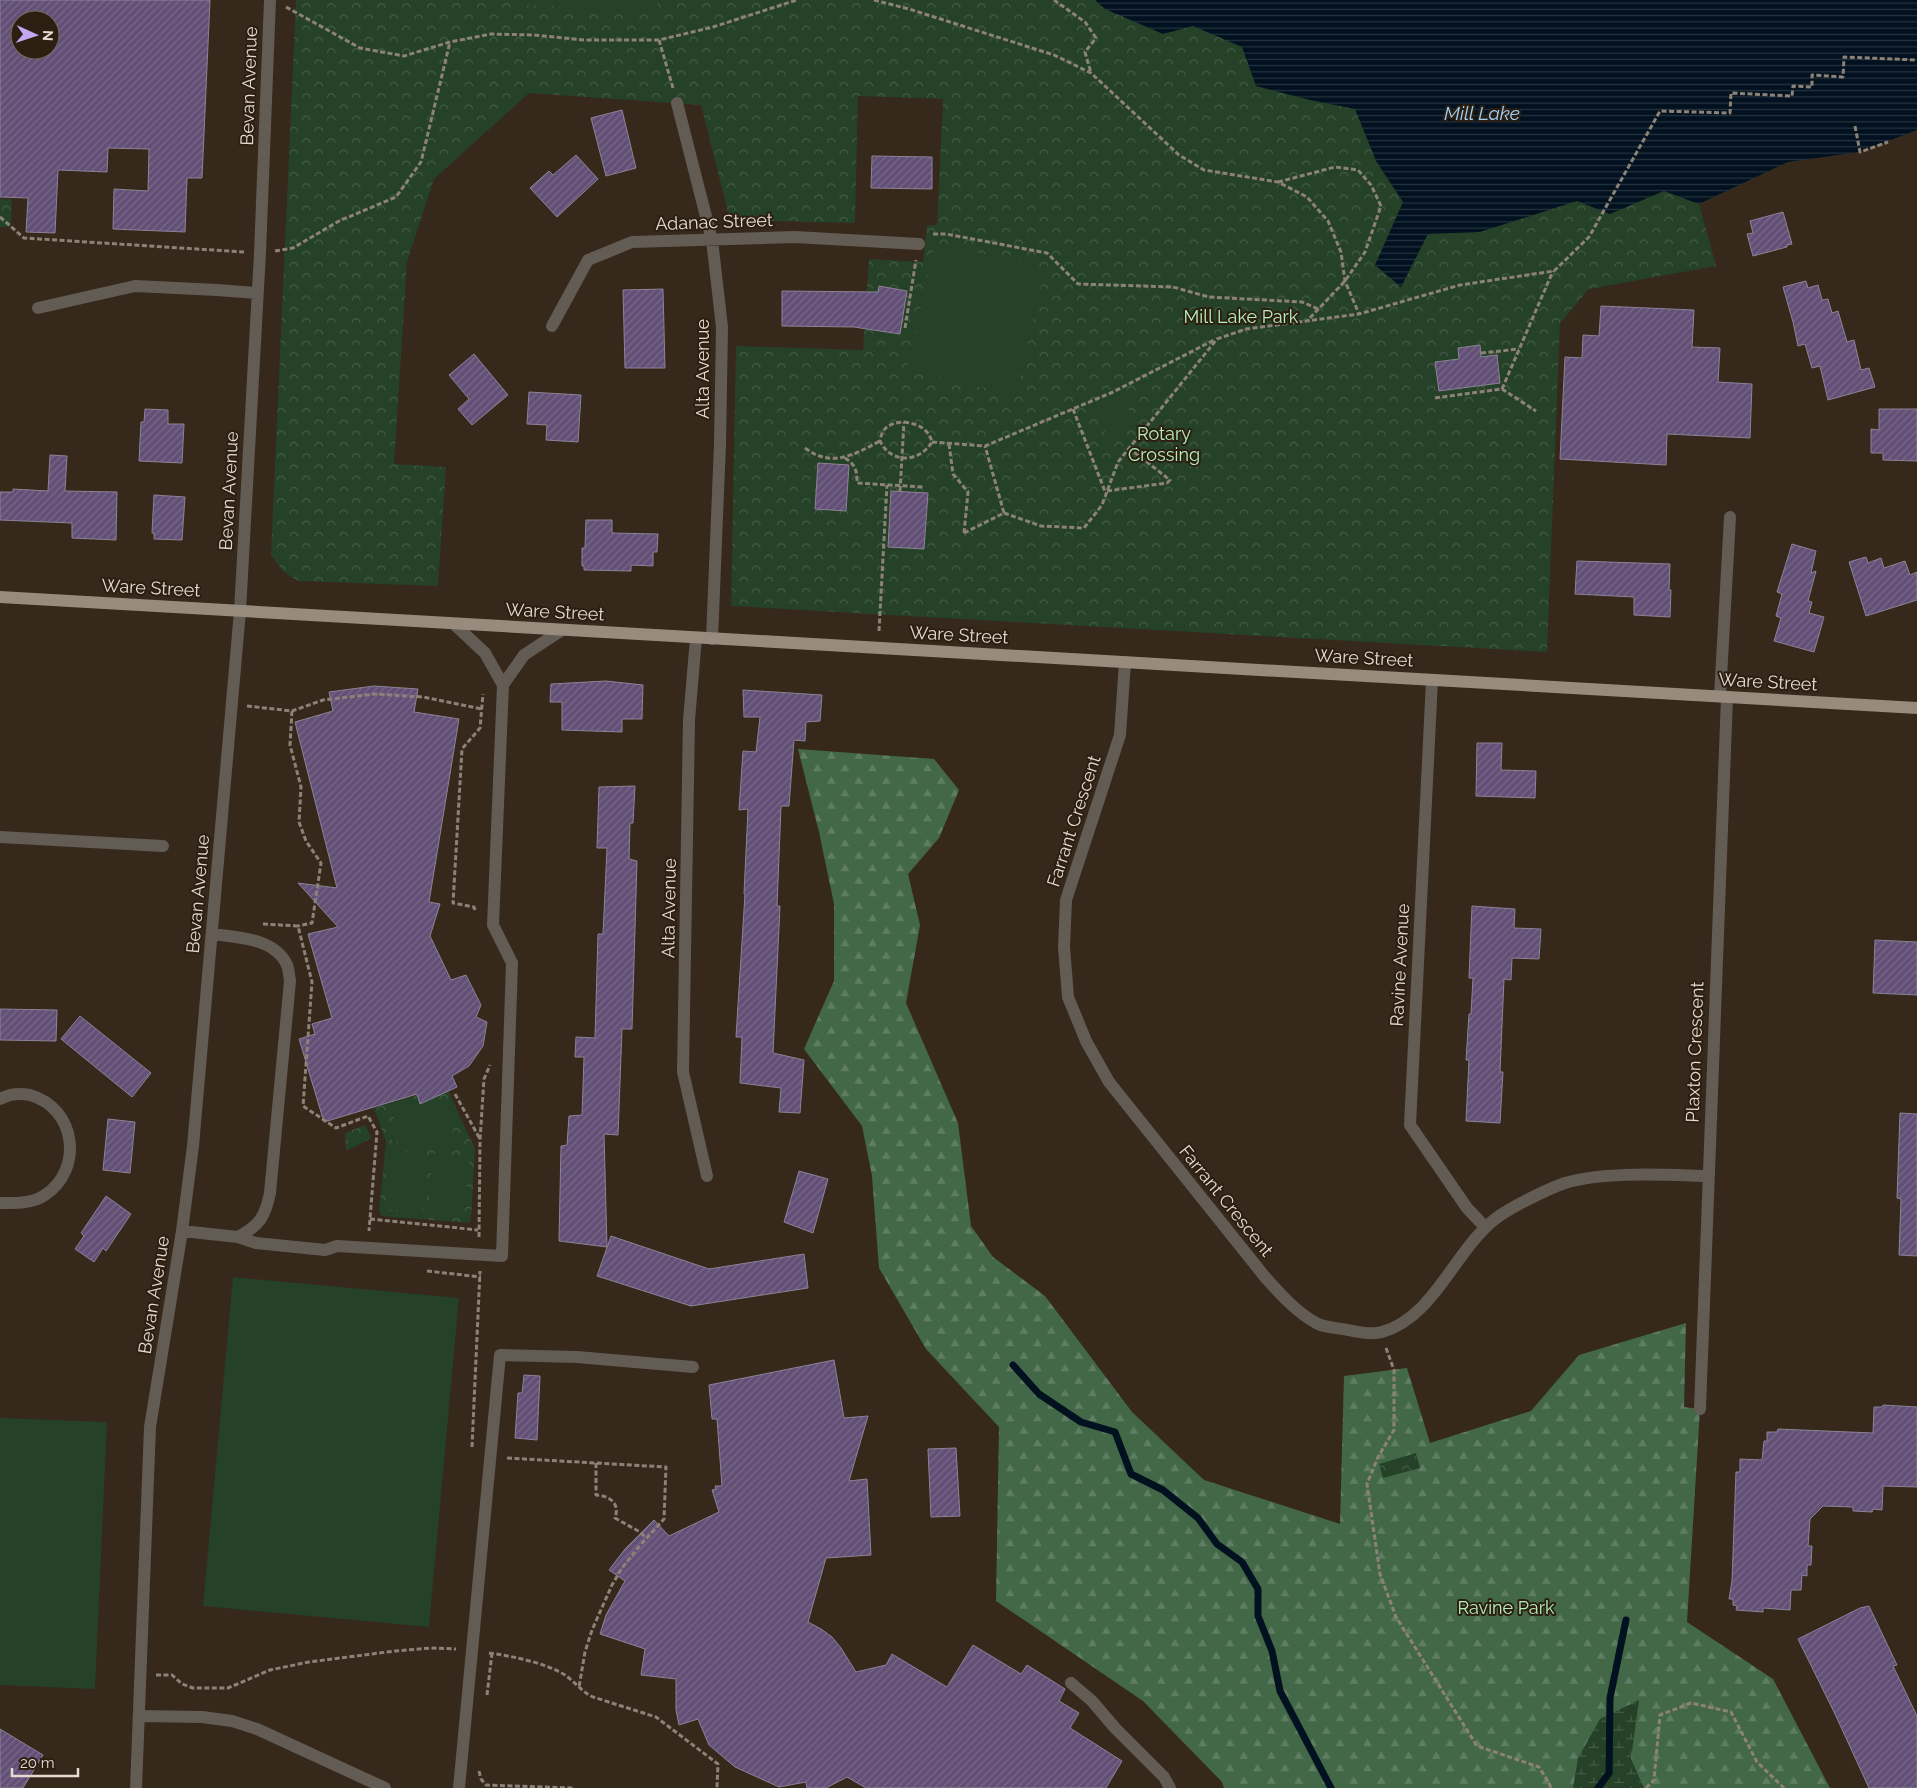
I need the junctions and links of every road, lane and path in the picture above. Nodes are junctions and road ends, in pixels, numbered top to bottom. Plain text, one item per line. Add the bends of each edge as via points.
1 (797, 0) edge
2 (874, 0) edge
3 (1054, 0) edge
4 (275, 2) edge
5 (659, 40) junction
6 (450, 42) junction
7 (1917, 60) edge
8 (1091, 73) junction
9 (677, 103) joint
10 (1855, 126) dead end
11 (1888, 142) dead end
12 (1278, 182) junction
13 (0, 216) edge
14 (712, 240) junction
15 (919, 244) junction
16 (260, 253) junction
17 (1554, 271) junction
18 (1345, 280) junction
19 (257, 293) junction
20 (38, 308) dead end
21 (1318, 309) junction
22 (1359, 314) junction
23 (1307, 322) junction
24 (552, 326) dead end
25 (905, 328) dead end
26 (1217, 339) junction
27 (1519, 349) junction
28 (1481, 353) dead end
29 (1502, 390) junction
30 (1434, 398) dead end
31 (1073, 410) junction
32 (1536, 411) dead end
33 (904, 422) junction
34 (880, 441) junction
35 (932, 442) junction
36 (949, 444) junction
37 (985, 446) junction
38 (806, 448) dead end
39 (1129, 448) junction
40 (845, 458) junction
41 (902, 458) junction
42 (887, 485) junction
43 (901, 485) junction
44 (923, 487) dead end
45 (900, 491) dead end
46 (1107, 492) junction
47 (1004, 513) junction
48 (1730, 517) dead end
49 (0, 597) edge
50 (240, 611) junction
51 (454, 624) junction
52 (562, 630) junction
53 (696, 638) junction
54 (712, 639) junction
55 (878, 648) junction
56 (1125, 662) junction
57 (1432, 680) junction
58 (503, 685) junction
59 (1724, 697) junction
60 (232, 705) junction
61 (1917, 708) edge
62 (482, 710) dead end
63 (292, 711) junction
64 (0, 837) edge
65 (163, 846) dead end
66 (298, 926) dead end
67 (212, 934) junction
68 (455, 1094) dead end
69 (0, 1099) edge
70 (377, 1132) dead end
71 (480, 1140) dead end
72 (708, 1176) dead end
73 (1708, 1176) junction
74 (0, 1203) edge
75 (370, 1220) junction
76 (1485, 1227) junction
77 (478, 1230) dead end
78 (182, 1231) junction
79 (238, 1237) junction
80 (367, 1248) junction
81 (481, 1277) dead end
82 (1380, 1333) junction
83 (693, 1367) dead end
84 (1700, 1409) dead end
85 (489, 1456) junction
86 (596, 1463) junction
87 (646, 1538) junction
88 (456, 1640) dead end
89 (455, 1649) junction
90 (473, 1652) junction
91 (492, 1653) junction
92 (141, 1674) junction
93 (1072, 1683) dead end
94 (578, 1687) junction
95 (487, 1702) dead end
96 (139, 1716) junction
97 (479, 1769) dead end
98 (526, 1787) edge
99 (136, 1788) edge
100 (385, 1788) edge
101 (459, 1788) edge
102 (576, 1788) edge
103 (716, 1788) edge
104 (1170, 1788) edge
105 (1551, 1788) edge
106 (1646, 1788) edge
107 (1784, 1788) edge

1 - 5 path via 713,27
2 - 8 path via 1054,55
3 - 8 path via 1085,22 1096,38 1085,52
4 - 6 path via 360,48 404,56
4 - 16 street, Bevan Avenue
5 - 6 path via 584,40 490,34
5 - 9 path
6 - 16 path via 422,162 396,197 339,221 293,248
7 - 17 path via 1844,56 1843,77 1812,75 1812,87 1793,86 1792,96 1731,93 1730,113 1660,111 1589,236
8 - 12 path via 1178,155 1204,170
9 - 14 street, Alta Avenue
10 - 11 path via 1860,152
12 - 18 path via 1307,197 1328,221 1341,252
12 - 18 path via 1336,168 1358,170 1371,185 1381,206 1365,252
13 - 16 path via 24,238
14 - 15 street, Adanac Street via 796,237
14 - 24 street, Adanac Street via 632,242 588,260
14 - 54 street, Alta Avenue via 722,327
15 - 21 path via 933,234 946,234 1047,253 1078,284 1174,287 1209,298 1302,302
15 - 25 path
16 - 19 street, Bevan Avenue
17 - 22 path via 1460,285
17 - 27 path
18 - 21 path
18 - 22 path
19 - 20 street via 136,286
19 - 50 street, Bevan Avenue
21 - 23 path
22 - 23 path
23 - 26 path via 1246,330
26 - 31 path
26 - 39 path
27 - 28 path
27 - 29 path
29 - 30 path
29 - 32 path
31 - 37 path
31 - 46 path
33 - 34 path via 889,425 883,430
33 - 35 path via 926,429
33 - 41 path
34 - 40 path
34 - 41 path via 888,453
35 - 36 path
35 - 41 path via 917,456
36 - 37 path
36 - 47 path via 953,474 968,492 964,533
37 - 47 path
38 - 40 path via 816,457
39 - 46 path via 1118,462
39 - 46 path via 1170,480
40 - 42 path via 853,463 857,483
41 - 43 path
42 - 43 path
42 - 55 path
43 - 44 path
43 - 45 path
46 - 47 path via 1102,505 1084,528 1041,526
48 - 59 street, Plaxton Crescent
49 - 50 main road, Ware Street
50 - 51 main road, Ware Street
50 - 60 street, Bevan Avenue
51 - 52 main road, Ware Street
51 - 58 street via 485,653
52 - 53 main road, Ware Street
52 - 58 street via 524,655
53 - 54 main road, Ware Street
53 - 72 street, Alta Avenue via 689,720 683,1072
54 - 55 main road, Ware Street
55 - 56 main road, Ware Street
56 - 57 main road, Ware Street
56 - 82 street, Farrant Crescent via 1120,735 1066,900 1064,947 1068,997 1108,1082 1286,1301 1319,1324 1354,1332
57 - 59 main road, Ware Street
57 - 76 street, Ravine Avenue via 1410,1126 1467,1208
58 - 80 street via 493,924 512,963 502,1256
59 - 61 main road, Ware Street
59 - 73 street, Plaxton Crescent
60 - 63 path
60 - 67 street, Bevan Avenue
62 - 63 path via 423,697 376,694 323,700
63 - 66 path via 290,745 301,787 299,822 306,842 321,863 312,923
64 - 65 street
67 - 78 street, Bevan Avenue
67 - 79 street via 246,938 265,945 279,954 288,966 290,981 267,1210 252,1229
68 - 71 path
69 - 74 street via 23,1094 39,1098 53,1107 64,1120 69,1136 69,1157 65,1173 44,1196 30,1202
70 - 75 path
73 - 76 street, Farrant Crescent via 1630,1175 1565,1183 1506,1211
73 - 84 street, Plaxton Crescent
75 - 77 path
75 - 80 path
76 - 82 street, Farrant Crescent via 1419,1310 1402,1324
78 - 79 street
78 - 92 street, Bevan Avenue via 150,1427
79 - 80 street via 256,1243 324,1250 337,1246
81 - 85 path via 471,1455
82 - 105 path via 1394,1370 1394,1430 1367,1484 1380,1574 1396,1617 1477,1746 1539,1767
83 - 85 street via 577,1357 500,1355
85 - 86 path
85 - 90 street
86 - 87 path via 596,1495 607,1496 613,1501 617,1507 615,1518
86 - 87 path via 666,1467 664,1519
87 - 94 path via 622,1568 601,1608
88 - 89 path
89 - 90 path
89 - 92 path via 395,1650 309,1662 270,1670 228,1688 194,1688 182,1684 172,1675
90 - 91 path
90 - 101 street
91 - 94 path via 552,1668
91 - 95 path
92 - 96 street, Bevan Avenue
93 - 104 street via 1164,1777
94 - 103 path via 593,1697 656,1717 671,1726 718,1764
96 - 99 street, Bevan Avenue
96 - 100 street via 232,1721 257,1729
97 - 98 path via 486,1785
98 - 102 path
106 - 107 path via 1654,1780 1660,1715 1690,1703 1732,1712 1756,1762

